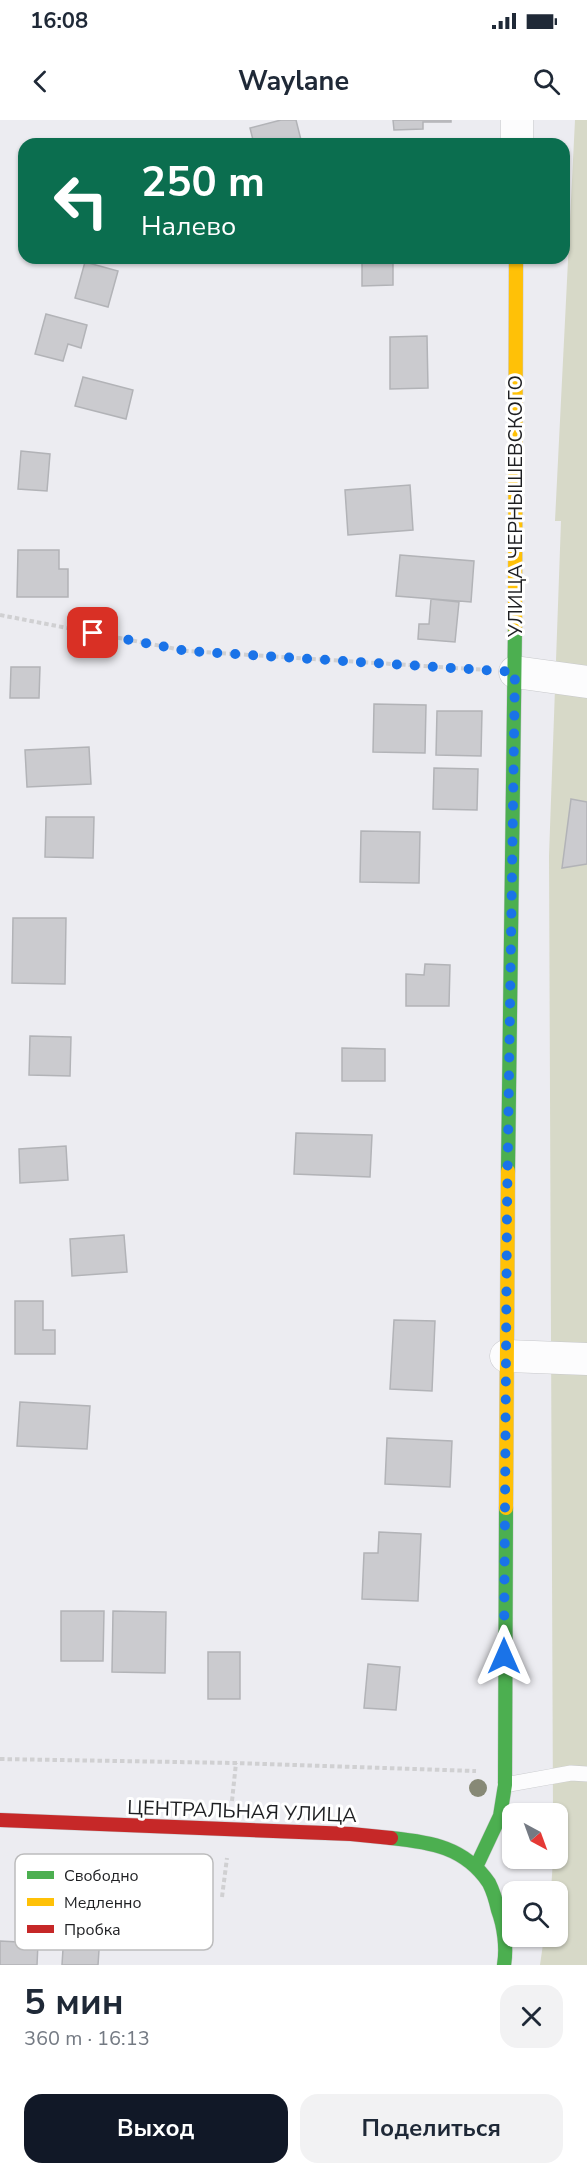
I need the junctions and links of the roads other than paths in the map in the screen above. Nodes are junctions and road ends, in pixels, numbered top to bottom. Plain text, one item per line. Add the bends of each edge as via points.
1 (517, 120) edge
2 (517, 138) edge
3 (516, 264) edge
4 (515, 672) junction
5 (587, 682) edge
6 (506, 1356) junction
7 (587, 1359) edge
8 (587, 1774) edge
9 (504, 1778) junction
10 (0, 1820) edge
11 (476, 1867) junction
12 (504, 1965) edge

1 - 2 street
3 - 4 street, УЛИЦА ЧЕРНЫШЕВСКОГО
4 - 5 street
4 - 6 street, УЛИЦА ЧЕРНЫШЕВСКОГО
6 - 7 street
6 - 9 street, УЛИЦА ЧЕРНЫШЕВСКОГО
8 - 9 lane
9 - 11 street, УЛИЦА ЧЕРНЫШЕВСКОГО via 500,1816
10 - 11 street, ЦЕНТРАЛЬНАЯ УЛИЦА via 419,1840 453,1851
11 - 12 street via 490,1885 501,1917

